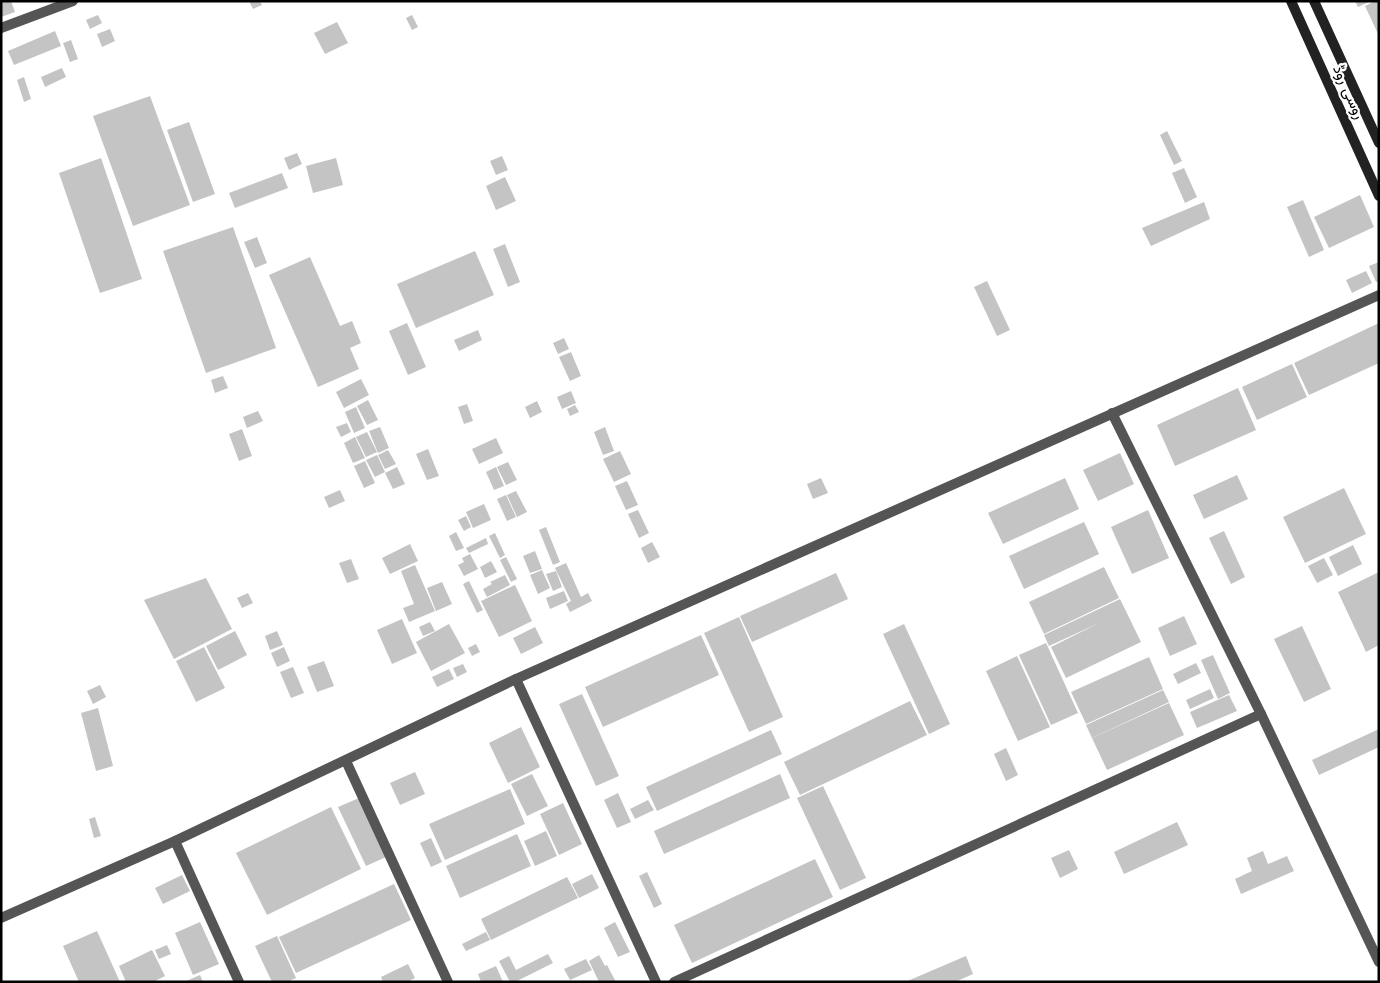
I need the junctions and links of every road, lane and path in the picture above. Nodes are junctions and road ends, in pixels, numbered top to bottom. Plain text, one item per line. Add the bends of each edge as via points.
1 (73, 1) edge
2 (1291, 1) edge
3 (1314, 1) edge
4 (1, 28) edge
5 (1379, 144) edge
6 (1379, 196) edge
7 (1379, 295) edge
8 (1112, 413) junction
9 (516, 679) junction
10 (1261, 714) junction
11 (346, 761) junction
12 (175, 841) junction
13 (1, 918) edge
14 (1379, 962) edge
15 (239, 982) edge
16 (448, 982) edge
17 (656, 982) edge
18 (674, 982) edge

1 - 4 street
2 - 6 main road, روسی روڈ
3 - 5 main road, روسی روڈ
7 - 8 street
8 - 9 street
8 - 10 street
9 - 11 street
9 - 17 street
10 - 14 street
10 - 18 street
11 - 12 street
11 - 16 street
12 - 13 street
12 - 15 street

